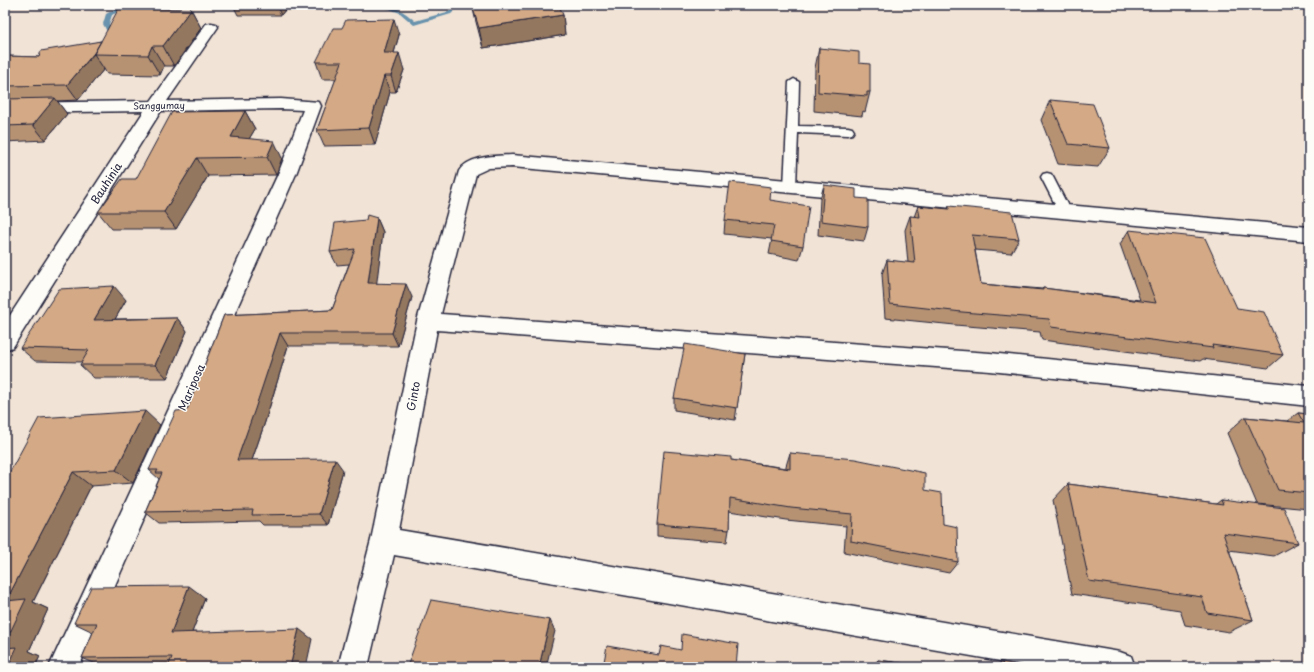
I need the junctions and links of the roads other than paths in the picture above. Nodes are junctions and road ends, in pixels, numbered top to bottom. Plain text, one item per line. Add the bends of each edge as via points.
1 (211, 27) dead end
2 (794, 82) dead end
3 (156, 105) junction
4 (313, 106) joint
5 (11, 108) edge
6 (5, 121) edge
7 (792, 129) junction
8 (848, 131) dead end
9 (1047, 177) dead end
10 (790, 186) junction
11 (1065, 212) junction
12 (1309, 234) edge
13 (428, 321) junction
14 (5, 341) edge
15 (1309, 396) edge
16 (384, 540) junction
17 (64, 667) edge
18 (353, 667) edge
19 (1120, 667) edge

1 - 3 street, Bauhinia
2 - 7 lane
3 - 4 street, Sanggumay
3 - 5 street, Sanggumay
3 - 14 street, Bauhinia
4 - 17 street, Mariposa via 284,182
5 - 6 street
7 - 8 lane
7 - 10 lane
9 - 11 lane
10 - 11 street, Ginto
10 - 13 street, Ginto via 512,161 486,162 468,171
11 - 12 street, Ginto
13 - 15 street via 990,362
13 - 16 street, Ginto
16 - 18 street, Ginto
16 - 19 street

